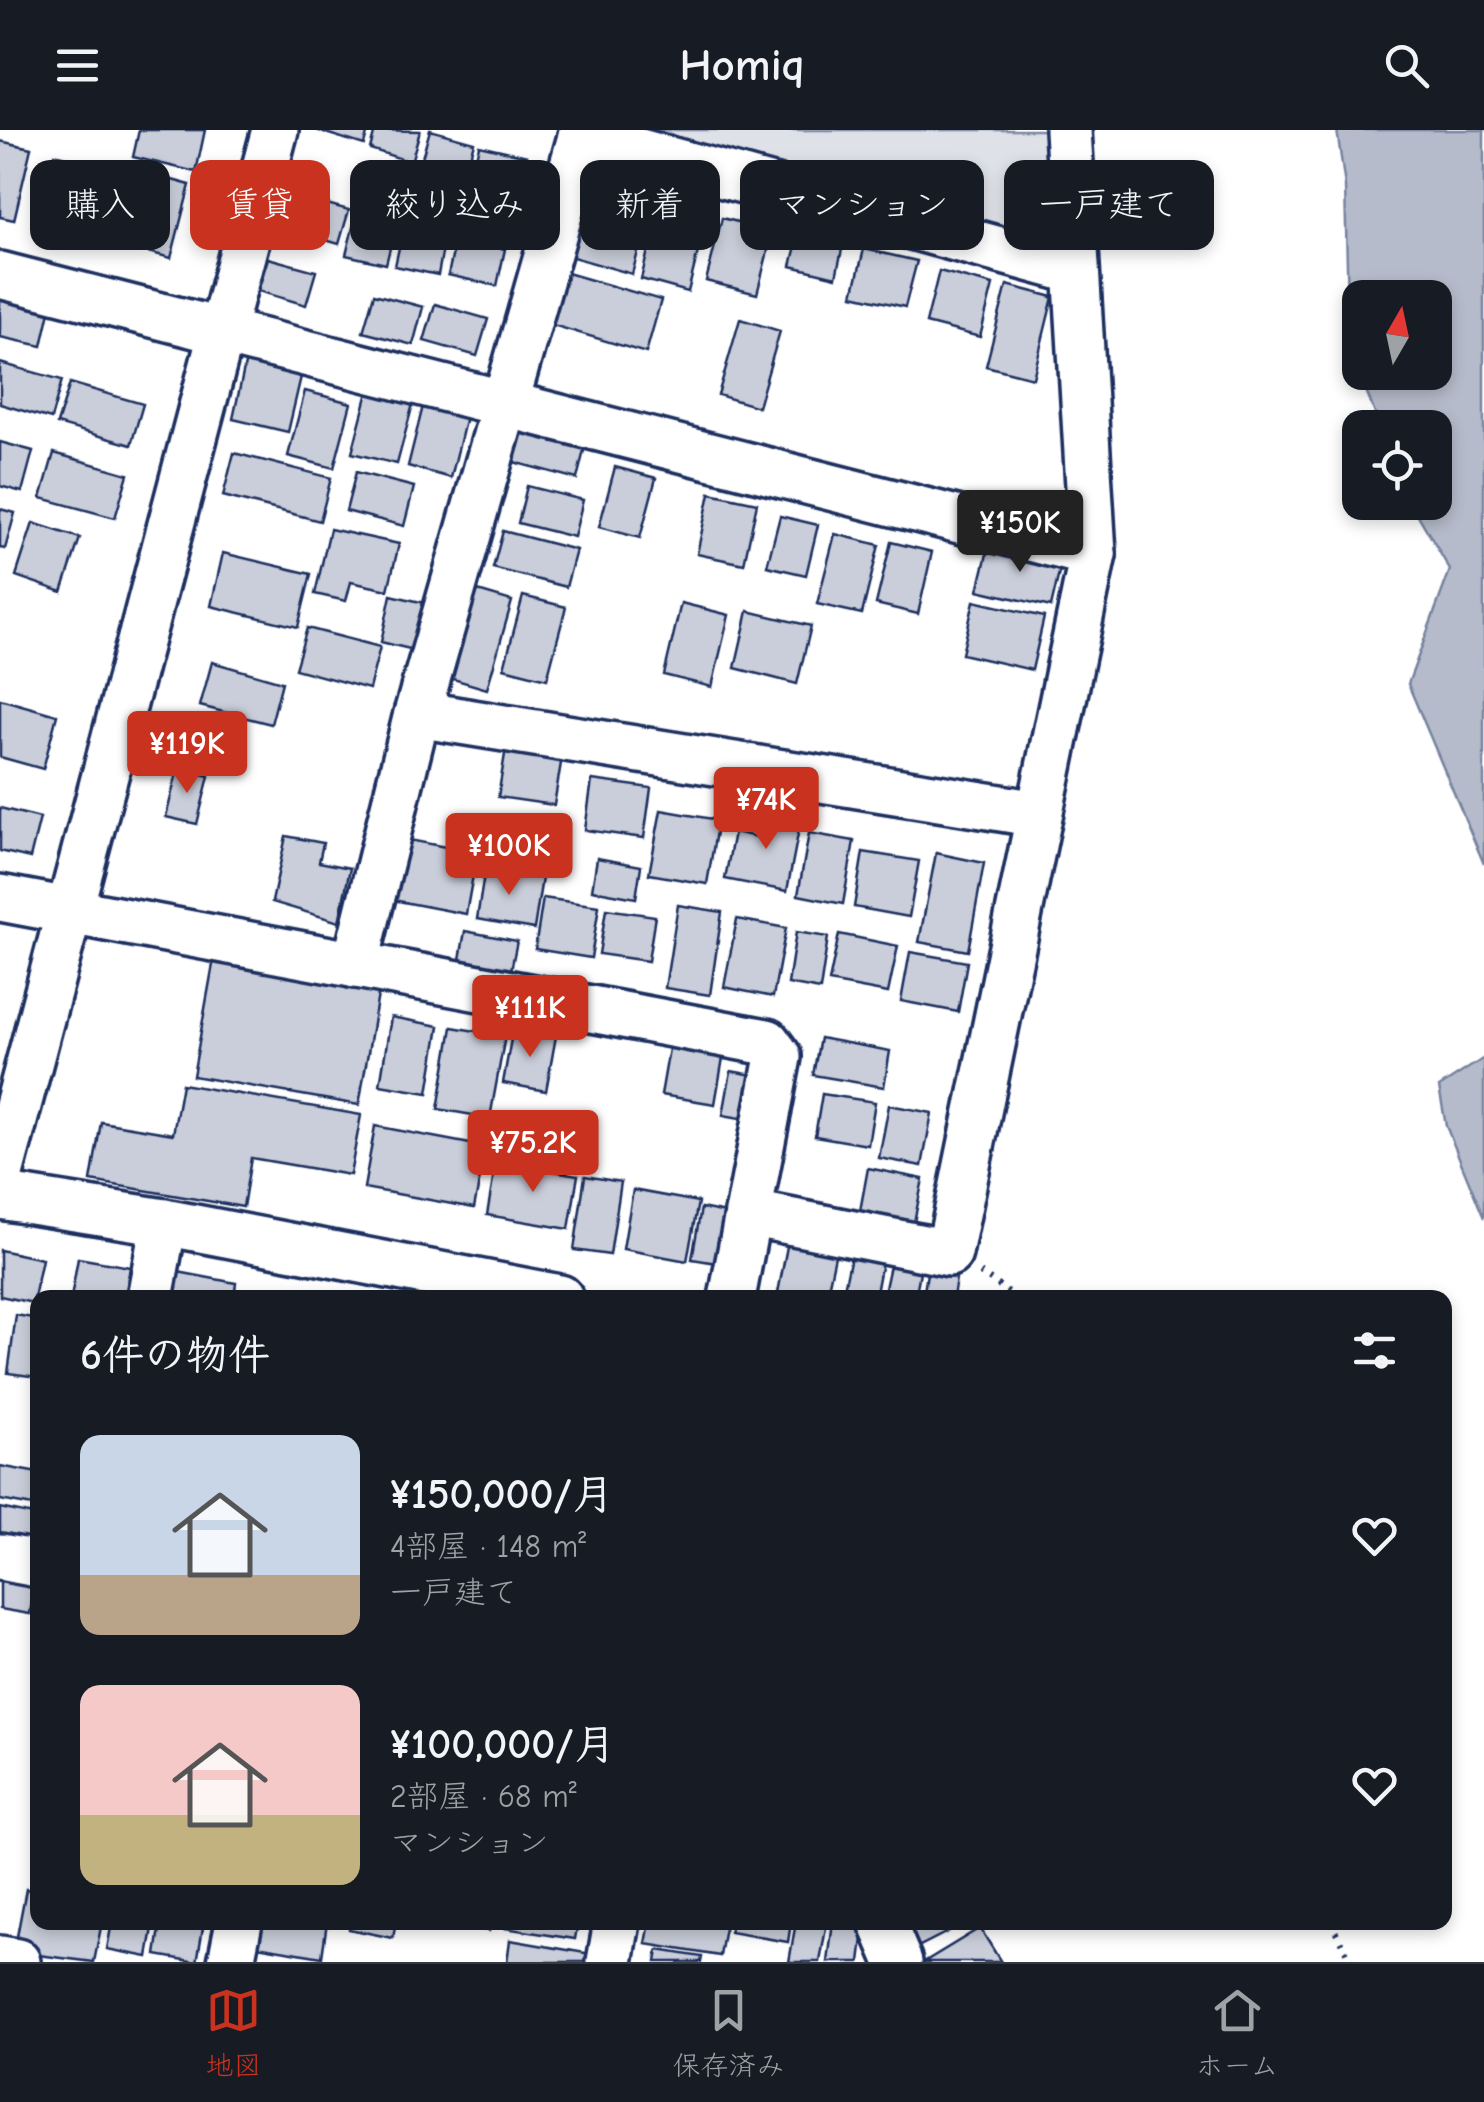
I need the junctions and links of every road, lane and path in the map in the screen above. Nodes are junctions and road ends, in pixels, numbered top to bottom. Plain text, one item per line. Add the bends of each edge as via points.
1 (275, 130) edge
2 (1068, 130) edge
3 (582, 133) edge
4 (1074, 270) junction
5 (0, 274) edge
6 (223, 332) junction
7 (504, 401) junction
8 (1093, 554) junction
9 (417, 714) junction
10 (1038, 814) junction
11 (0, 898) edge
12 (67, 911) junction
13 (354, 965) junction
14 (0, 1174) edge
15 (0, 1196) edge
16 (748, 1214) junction
17 (164, 1222) junction
18 (949, 1254) junction
19 (351, 1279) edge
20 (151, 1290) edge
21 (472, 1290) edge
22 (734, 1290) edge
23 (1005, 1290) edge
24 (0, 1557) edge
25 (30, 1563) edge
26 (238, 1930) edge
27 (616, 1930) edge
28 (885, 1930) edge
29 (1335, 1930) edge
30 (0, 1959) edge
31 (17, 1962) edge
32 (232, 1962) edge
33 (610, 1962) edge
34 (898, 1962) edge
35 (1350, 1962) edge

1 - 6 street
2 - 4 street
3 - 4 street
3 - 7 street
4 - 8 street
5 - 6 street
6 - 7 street
6 - 12 street
7 - 8 street
7 - 9 street
8 - 10 street
9 - 10 street
9 - 13 street
10 - 18 street
11 - 12 street
12 - 13 street
12 - 14 street
13 - 16 street via 766,1042 778,1057
15 - 17 street
16 - 18 street
16 - 22 street
17 - 19 street
17 - 20 street
18 - 23 path
19 - 21 street
24 - 25 street
26 - 32 street
27 - 33 street
28 - 34 street
29 - 35 path
30 - 31 street

